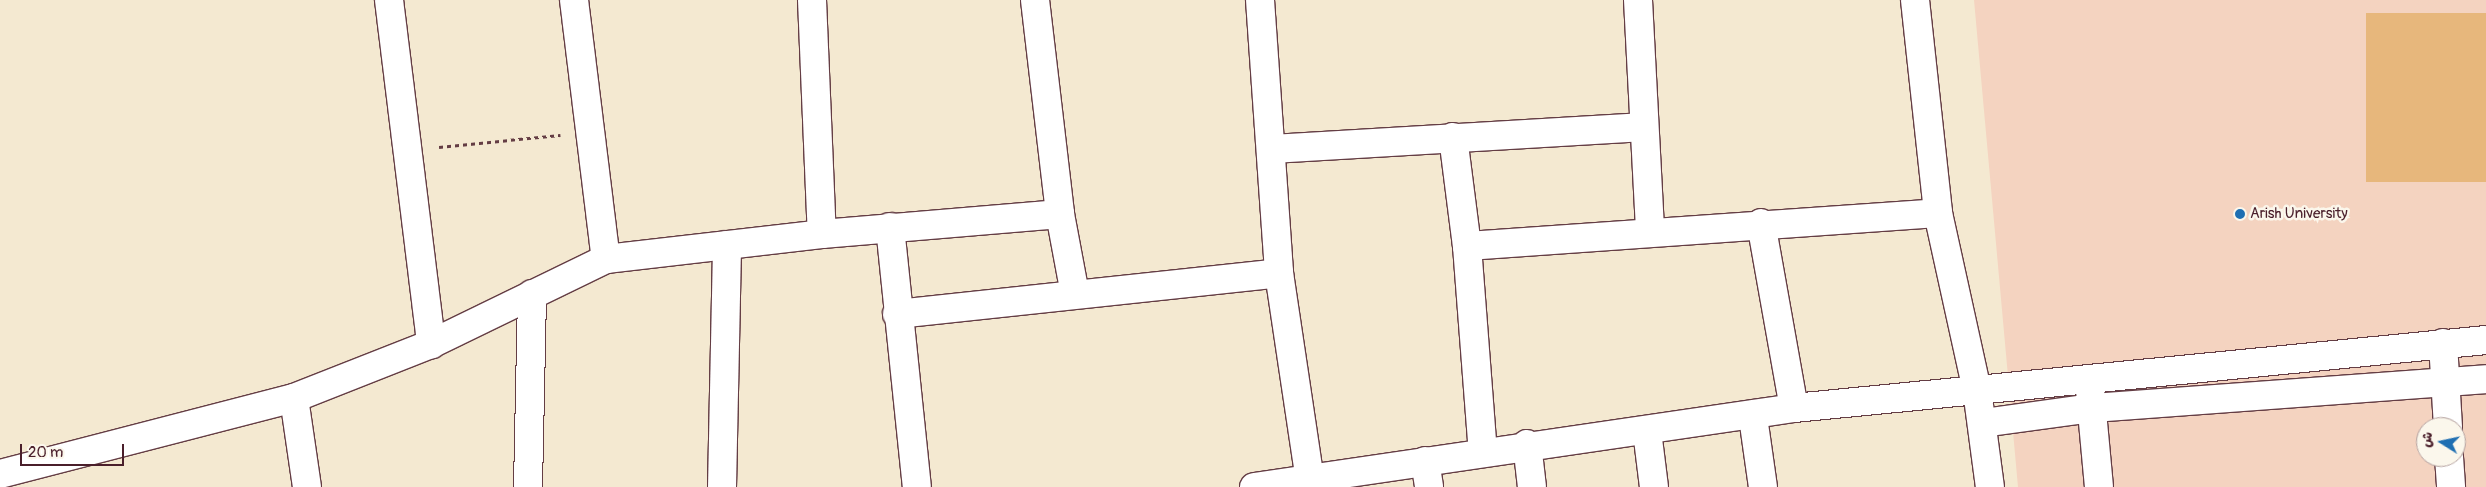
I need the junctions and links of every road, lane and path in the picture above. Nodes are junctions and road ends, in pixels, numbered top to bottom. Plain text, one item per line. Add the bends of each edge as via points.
1 (389, 0) edge
2 (574, 0) edge
3 (812, 0) edge
4 (1035, 0) edge
5 (1260, 0) edge
6 (1638, 0) edge
7 (1915, 0) edge
8 (1643, 128) junction
9 (590, 133) junction
10 (1453, 138) junction
11 (409, 149) junction
12 (1273, 149) junction
13 (1938, 213) junction
14 (1060, 214) junction
15 (1761, 223) junction
16 (890, 228) junction
17 (1650, 230) junction
18 (822, 234) junction
19 (727, 245) junction
20 (1467, 246) junction
21 (606, 259) junction
22 (1278, 274) junction
23 (532, 294) junction
24 (1075, 294) junction
25 (897, 314) junction
26 (2486, 340) edge
27 (2443, 343) junction
28 (432, 344) junction
29 (2087, 377) junction
30 (2486, 379) edge
31 (2446, 382) junction
32 (1977, 390) junction
33 (294, 398) junction
34 (1794, 408) junction
35 (2094, 408) junction
36 (1753, 417) junction
37 (2448, 417) edge
38 (1983, 423) junction
39 (1647, 431) junction
40 (1527, 444) junction
41 (1483, 452) junction
42 (2450, 467) edge
43 (0, 474) edge
44 (1427, 474) edge
45 (1311, 483) edge
46 (307, 487) edge
47 (528, 487) edge
48 (722, 487) edge
49 (917, 487) edge
50 (1254, 487) edge
51 (1532, 487) edge
52 (1654, 487) edge
53 (1763, 487) edge
54 (1990, 487) edge
55 (2099, 487) edge
56 (2451, 487) edge

1 - 11 street
2 - 9 street
3 - 18 street
4 - 14 street
5 - 12 street
6 - 8 street
7 - 13 street
8 - 10 street
8 - 17 street
9 - 11 path
9 - 21 street
10 - 12 street
10 - 20 street
11 - 28 street
12 - 22 street
13 - 15 street
13 - 32 street
14 - 16 street
14 - 24 street
15 - 17 street
15 - 34 street
16 - 18 street
16 - 25 street
17 - 20 street
18 - 19 street
19 - 21 street
19 - 48 street
20 - 41 street
21 - 23 street
22 - 24 street
22 - 45 street
23 - 28 street
23 - 47 street
24 - 25 street
25 - 49 street
26 - 27 street
27 - 29 street
27 - 31 street
28 - 33 street
29 - 32 street
29 - 35 street
30 - 31 street
31 - 35 street
31 - 37 street
32 - 34 street
32 - 38 street
33 - 43 street
33 - 46 street
34 - 36 street
35 - 38 street
35 - 55 street
36 - 39 street
36 - 53 street
38 - 54 street
39 - 40 street
39 - 52 street
40 - 41 street
40 - 51 street
41 - 44 street
42 - 56 street
44 - 45 street
45 - 50 street

